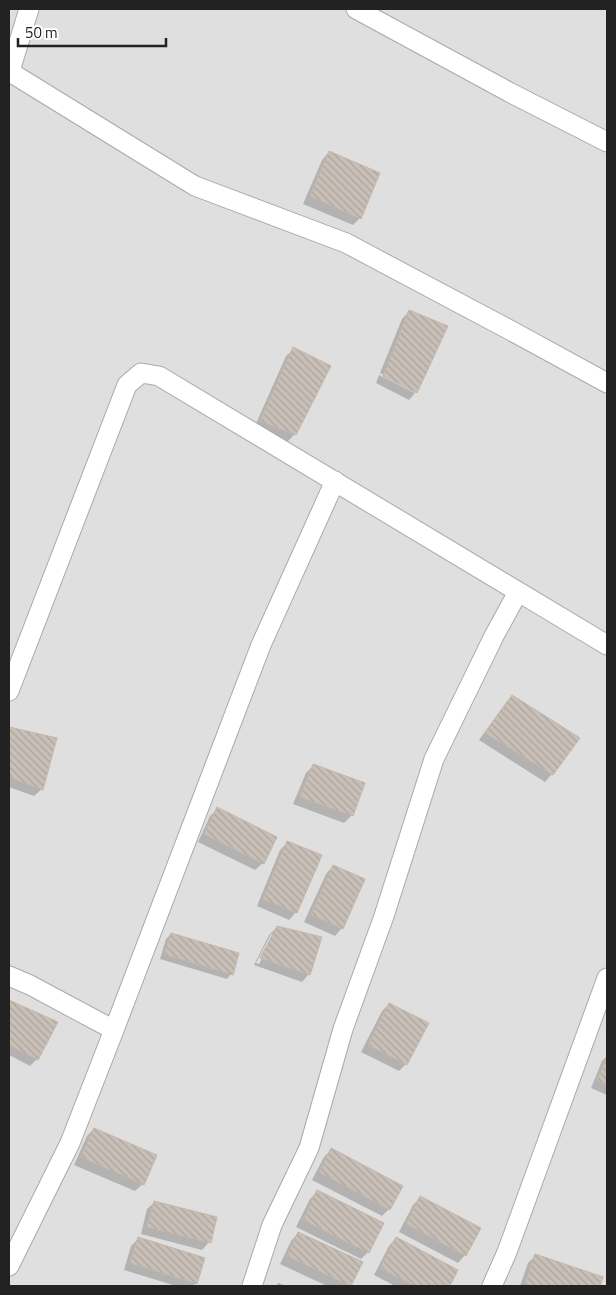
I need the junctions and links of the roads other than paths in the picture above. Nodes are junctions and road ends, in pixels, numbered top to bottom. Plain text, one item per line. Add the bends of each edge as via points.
1 (29, 9) edge
2 (356, 9) edge
3 (9, 73) edge
4 (607, 142) edge
5 (607, 383) edge
6 (335, 482) junction
7 (518, 592) junction
8 (607, 645) edge
9 (9, 691) edge
10 (9, 976) edge
11 (607, 978) edge
12 (114, 1030) junction
13 (9, 1266) edge
14 (252, 1286) edge
15 (492, 1286) edge

1 - 3 street
2 - 4 street
3 - 5 street via 195,186 346,243
6 - 7 street
6 - 9 street via 159,376 141,373 127,385
6 - 12 street via 261,645
7 - 8 street
7 - 14 street via 434,759 384,916 343,1029 309,1148 272,1225
10 - 12 street
11 - 15 street
12 - 13 street via 70,1144

